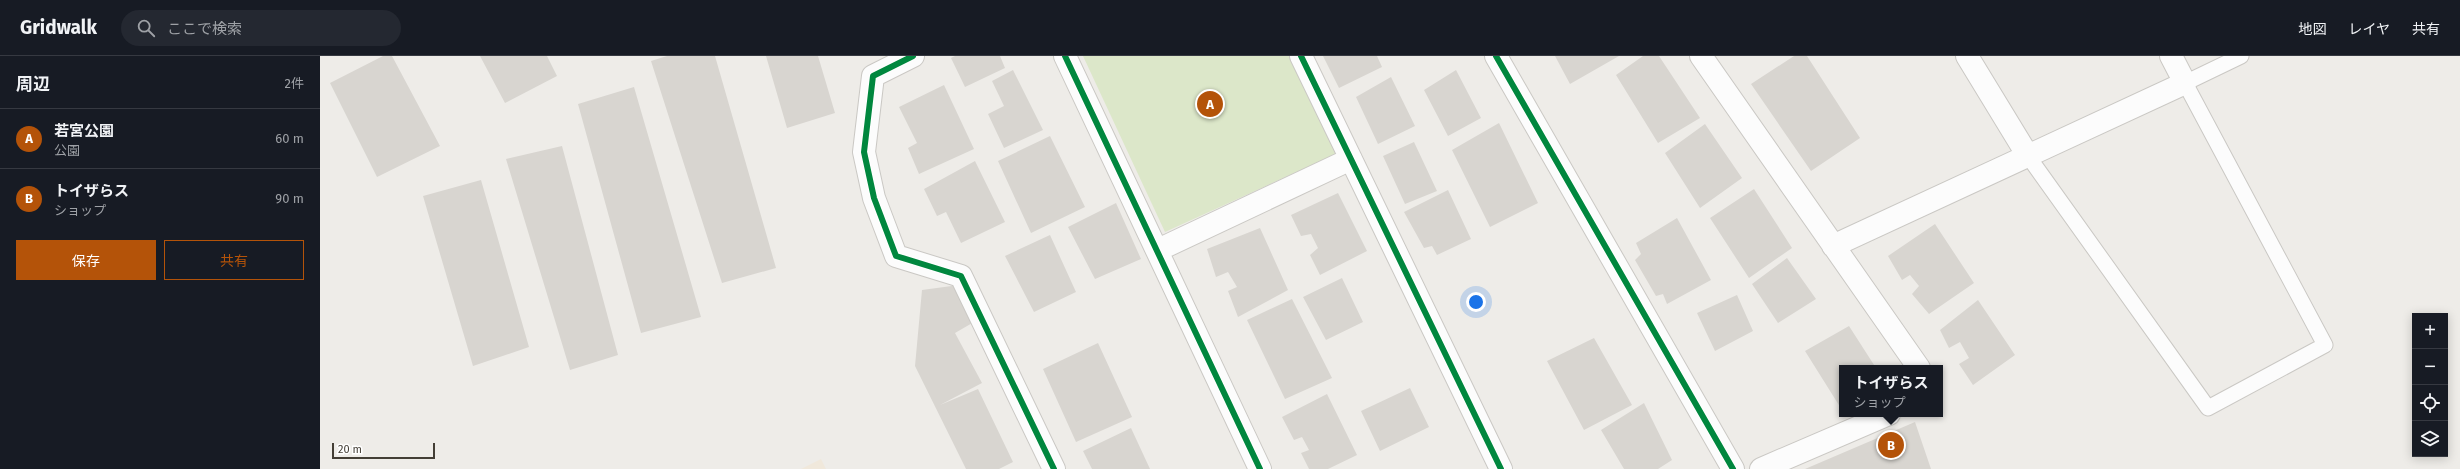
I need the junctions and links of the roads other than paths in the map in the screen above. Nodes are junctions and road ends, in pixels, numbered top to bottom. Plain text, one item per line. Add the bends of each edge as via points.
1 (913, 56) edge
2 (1065, 56) edge
3 (1301, 56) edge
4 (1496, 56) edge
5 (1701, 56) edge
6 (1967, 56) edge
7 (2171, 56) edge
8 (2241, 56) edge
9 (2185, 83) junction
10 (2028, 156) junction
11 (1351, 159) junction
12 (1833, 246) junction
13 (1158, 250) junction
14 (1917, 365) edge
15 (1882, 417) edge
16 (1054, 469) edge
17 (1260, 469) edge
18 (1501, 469) edge
19 (1733, 469) edge
20 (1761, 469) edge

1 - 16 street via 873,76 864,152 874,198 896,256 961,276
2 - 13 street
3 - 11 street
4 - 19 street
5 - 12 street
6 - 10 street
7 - 9 street
8 - 9 lane
9 - 10 street
9 - 10 lane via 2325,345 2208,408
10 - 12 street
11 - 13 street
11 - 18 street
12 - 14 street
13 - 17 street
15 - 20 street

